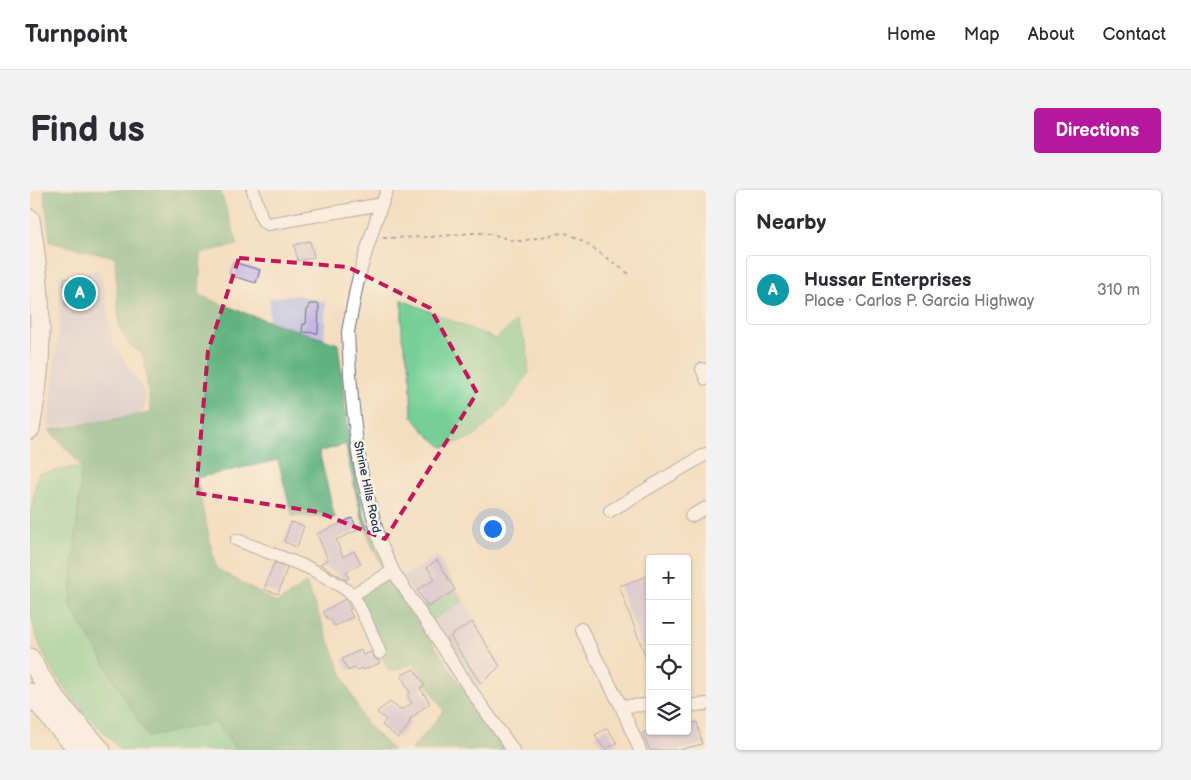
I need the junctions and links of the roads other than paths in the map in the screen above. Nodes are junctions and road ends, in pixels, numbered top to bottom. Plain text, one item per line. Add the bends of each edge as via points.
1 (253, 190) edge
2 (387, 190) edge
3 (396, 190) edge
4 (382, 204) junction
5 (30, 218) edge
6 (33, 388) edge
7 (30, 423) edge
8 (706, 454) edge
9 (706, 508) edge
10 (610, 511) dead end
11 (691, 516) dead end
12 (237, 540) dead end
13 (393, 571) junction
14 (352, 594) junction
15 (581, 629) dead end
16 (380, 653) dead end
17 (30, 658) edge
18 (30, 693) edge
19 (706, 704) edge
20 (646, 705) edge
21 (621, 706) junction
22 (691, 706) edge
23 (78, 750) edge
24 (101, 750) edge
25 (513, 750) edge
26 (640, 750) edge

1 - 4 street via 262,219 268,224
2 - 3 street
2 - 4 street, Shrine Hills Road
4 - 13 street, Shrine Hills Road via 360,273 348,332 362,476 380,542
5 - 6 highway via 40,306
6 - 7 highway
8 - 10 street
9 - 11 street
12 - 14 street via 309,568
13 - 14 street
13 - 25 street, Shrine Hills Road
14 - 16 street
15 - 21 street
17 - 24 highway via 48,689
18 - 23 highway
19 - 22 street
20 - 21 street
21 - 26 street

